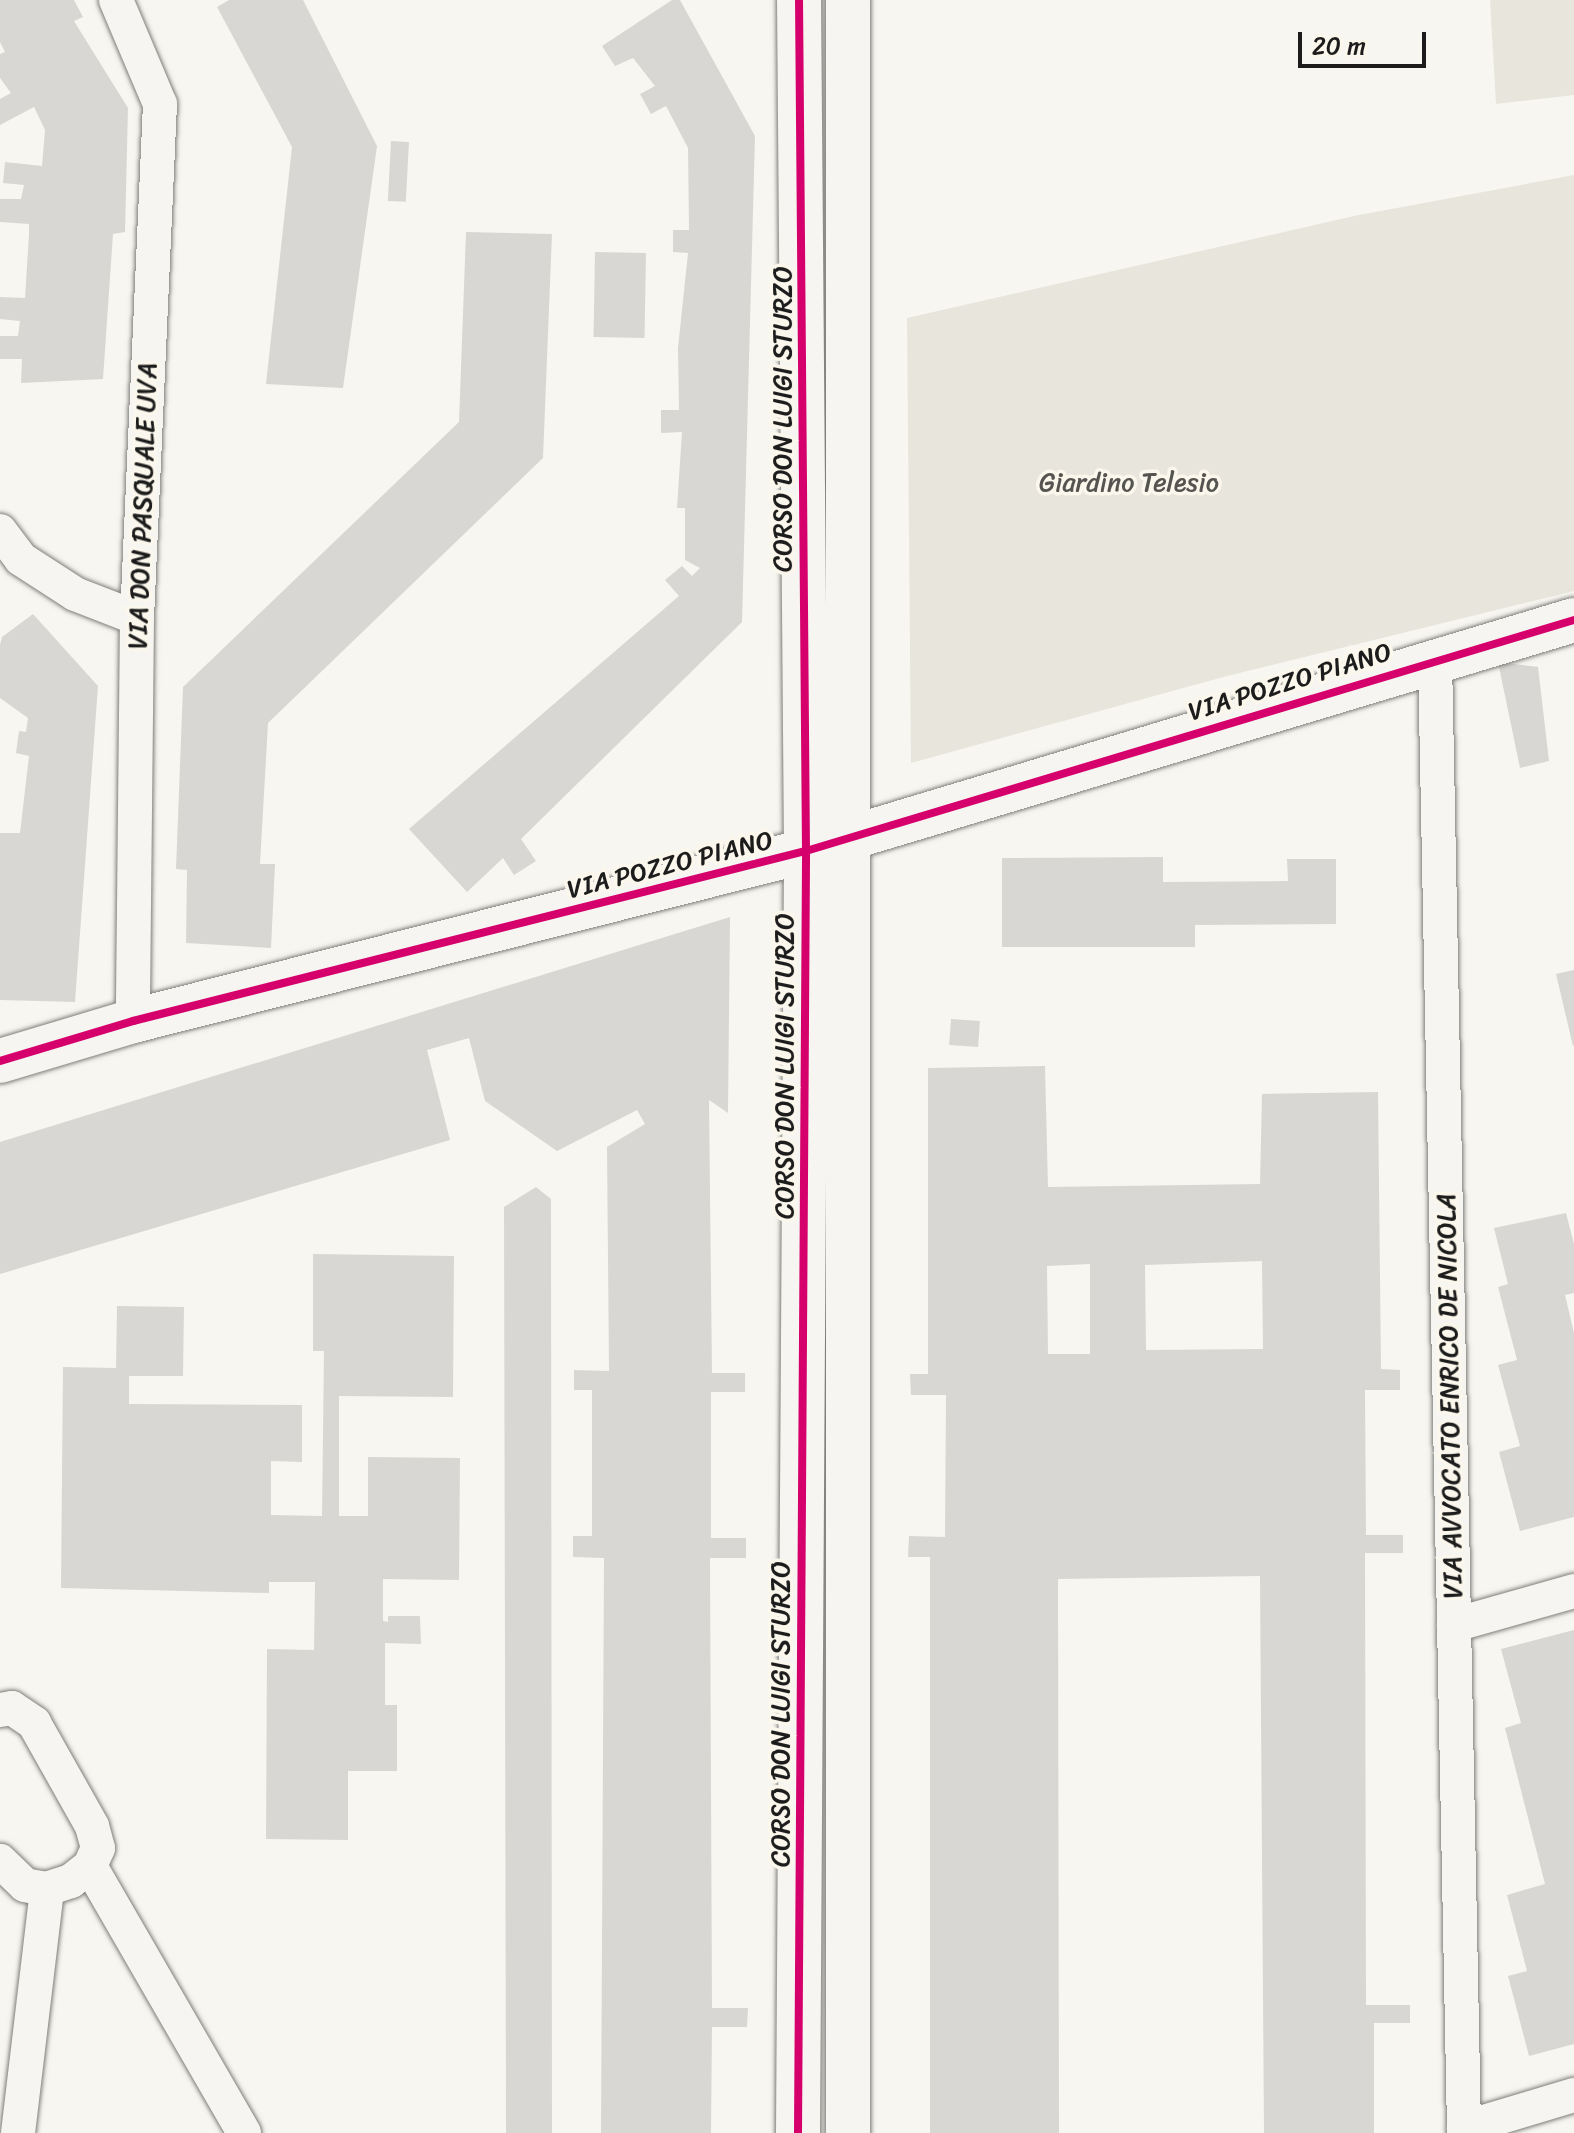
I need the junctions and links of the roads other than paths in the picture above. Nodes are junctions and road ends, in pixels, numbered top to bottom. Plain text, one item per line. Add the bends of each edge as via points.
1 (116, 0) edge
2 (799, 0) edge
3 (848, 0) edge
4 (0, 531) edge
5 (137, 618) junction
6 (1574, 620) edge
7 (1435, 659) junction
8 (847, 837) junction
9 (806, 851) junction
10 (133, 1021) junction
11 (0, 1061) edge
12 (1574, 1591) edge
13 (1454, 1625) junction
14 (0, 1710) edge
15 (0, 1861) edge
16 (90, 1866) junction
17 (47, 1889) junction
18 (1574, 2095) edge
19 (1464, 2130) edge
20 (18, 2133) edge
21 (244, 2133) edge
22 (798, 2133) edge
23 (848, 2133) edge

1 - 5 street, VIA DON PASQUALE UVA via 160,104
2 - 9 street, CORSO DON LUIGI STURZO
3 - 8 street
4 - 5 street via 21,559 75,594
5 - 10 street, VIA DON PASQUALE UVA
6 - 7 street, VIA POZZO PIANO
7 - 8 street, VIA POZZO PIANO
7 - 13 street, VIA AVVOCATO ENRICO DE NICOLA
8 - 9 street, VIA POZZO PIANO
8 - 23 street
9 - 10 street, VIA POZZO PIANO
9 - 22 street, CORSO DON LUIGI STURZO
10 - 11 street, VIA POZZO PIANO
12 - 13 street
13 - 19 street, VIA AVVOCATO ENRICO DE NICOLA
14 - 16 street via 12,1708 34,1723 85,1813 98,1848
15 - 17 street via 25,1885
16 - 17 street via 71,1881
16 - 21 street
17 - 20 street
18 - 19 street

